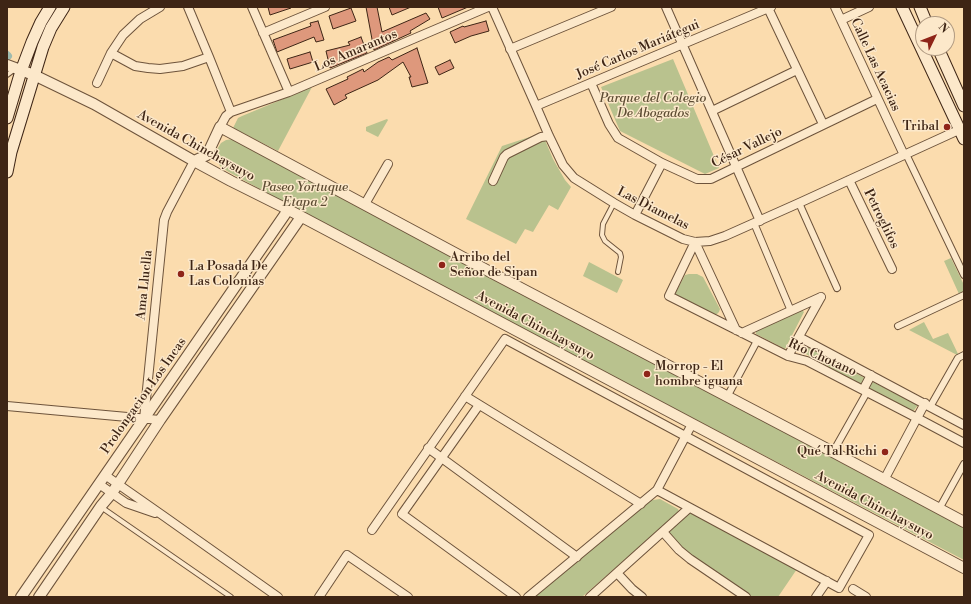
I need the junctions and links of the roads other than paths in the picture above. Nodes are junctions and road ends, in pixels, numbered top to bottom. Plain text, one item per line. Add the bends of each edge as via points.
1 (50, 7) edge
2 (64, 7) edge
3 (160, 7) edge
4 (188, 7) edge
5 (252, 7) edge
6 (325, 7) edge
7 (488, 7) edge
8 (492, 7) edge
9 (611, 7) edge
10 (666, 7) edge
11 (835, 7) edge
12 (869, 7) edge
13 (902, 7) edge
14 (770, 8) edge
15 (840, 20) junction
16 (263, 33) junction
17 (683, 44) junction
18 (510, 49) junction
19 (111, 54) junction
20 (209, 56) junction
21 (942, 56) edge
22 (15, 68) edge
23 (798, 70) junction
24 (7, 75) edge
25 (34, 76) junction
26 (97, 83) dead end
27 (591, 83) junction
28 (289, 92) junction
29 (877, 99) junction
30 (536, 106) junction
31 (964, 106) edge
32 (712, 111) junction
33 (231, 112) junction
34 (7, 118) edge
35 (823, 124) junction
36 (220, 127) junction
37 (963, 132) edge
38 (549, 136) junction
39 (905, 155) junction
40 (194, 162) junction
41 (662, 163) junction
42 (388, 164) dead end
43 (736, 166) junction
44 (7, 172) edge
45 (849, 180) junction
46 (494, 181) dead end
47 (614, 203) junction
48 (799, 203) junction
49 (365, 204) junction
50 (288, 210) junction
51 (635, 215) junction
52 (301, 216) junction
53 (757, 222) junction
54 (695, 242) junction
55 (892, 269) dead end
56 (618, 272) dead end
57 (964, 275) edge
58 (836, 288) dead end
59 (964, 296) edge
60 (791, 310) junction
61 (898, 326) dead end
62 (739, 332) junction
63 (799, 337) junction
64 (757, 341) junction
65 (964, 355) edge
66 (788, 356) junction
67 (871, 375) junction
68 (865, 391) junction
69 (465, 396) junction
70 (727, 396) junction
71 (480, 405) junction
72 (928, 405) junction
73 (7, 406) edge
74 (917, 418) junction
75 (144, 419) junction
76 (160, 420) junction
77 (692, 424) junction
78 (964, 425) edge
79 (685, 436) junction
80 (964, 443) edge
81 (428, 448) junction
82 (833, 452) junction
83 (442, 458) junction
84 (964, 464) edge
85 (102, 480) junction
86 (884, 480) junction
87 (118, 484) junction
88 (657, 490) junction
89 (112, 492) junction
90 (641, 504) junction
91 (101, 506) junction
92 (690, 508) junction
93 (939, 509) junction
94 (165, 517) junction
95 (964, 522) edge
96 (372, 530) dead end
97 (663, 532) junction
98 (577, 557) junction
99 (964, 568) edge
100 (617, 573) junction
101 (827, 581) junction
102 (854, 589) dead end
103 (21, 597) edge
104 (39, 597) edge
105 (231, 597) edge
106 (278, 597) edge
107 (319, 597) edge
108 (408, 597) edge
109 (516, 597) edge
110 (528, 597) edge
111 (590, 597) edge
112 (642, 597) edge
113 (746, 597) edge
114 (816, 597) edge
115 (866, 597) edge

1 - 22 main road
2 - 25 main road via 43,46
3 - 19 street via 130,28
4 - 20 street
5 - 16 street
6 - 16 street
7 - 28 street, Los Amarantos
8 - 18 street, Las Diamelas
9 - 18 street
10 - 17 street
11 - 15 street, Calle Las Acacias
12 - 15 street
13 - 37 main road
14 - 17 street, José Carlos Mariátegui
14 - 23 street
15 - 29 street, Calle Las Acacias
16 - 28 street
17 - 27 street, José Carlos Mariátegui
17 - 32 street
18 - 30 street, Las Diamelas
19 - 20 street via 135,66 160,69 183,66
19 - 26 street
20 - 33 street
21 - 31 main road
22 - 24 lane
22 - 25 street, Avenida Chinchaysuyo
22 - 34 main road
23 - 32 street
23 - 35 street
25 - 40 street, Avenida Chinchaysuyo via 94,104
25 - 44 main road
27 - 30 street, José Carlos Mariátegui
27 - 41 street, César Vallejo via 618,138
28 - 33 street, Los Amarantos
29 - 35 street, César Vallejo
29 - 39 street, Calle Las Acacias
30 - 38 street, Las Diamelas
32 - 43 street
33 - 36 street
35 - 43 street, César Vallejo
36 - 40 street via 206,155
36 - 49 street, Avenida Chinchaysuyo
37 - 39 street, Las Diamelas
38 - 46 street via 541,137 507,154
38 - 47 street, Las Diamelas via 563,165 574,178
39 - 45 street, Las Diamelas
39 - 57 street
40 - 50 street, Avenida Chinchaysuyo
40 - 75 street, Ama Lluclla via 164,220
41 - 43 street, César Vallejo via 697,179 711,179
41 - 51 street
42 - 49 street
43 - 53 street
45 - 48 street, Las Diamelas
45 - 55 street, Petroglifos
47 - 51 street, Las Diamelas
47 - 56 lane via 603,224 602,235 604,241 620,254
48 - 53 street, Las Diamelas
48 - 58 street
49 - 70 street, Avenida Chinchaysuyo
50 - 52 street, Avenida Chinchaysuyo
50 - 75 street, Prolongacion Los Incas
51 - 54 street, Las Diamelas via 683,239
52 - 76 street, Prolongacion Los Incas
52 - 77 street, Avenida Chinchaysuyo
53 - 54 street, Las Diamelas via 710,241
53 - 60 street
54 - 62 street
54 - 62 street, Río Chotano via 669,296
59 - 61 street
60 - 62 street
60 - 63 street via 821,296
62 - 64 street, Río Chotano
63 - 66 street
63 - 67 street, Río Chotano
64 - 66 street, Río Chotano
64 - 70 street
65 - 72 street via 958,358
66 - 68 street, Río Chotano via 807,361
67 - 68 street
67 - 72 street, Río Chotano
68 - 74 street, Río Chotano
68 - 82 street
69 - 71 street
69 - 79 street via 505,339
69 - 81 street
70 - 82 street, Avenida Chinchaysuyo
71 - 83 street
71 - 90 street
72 - 74 street
72 - 78 street, Río Chotano
73 - 75 street
74 - 80 street, Río Chotano
74 - 86 street
75 - 76 street
75 - 85 street, Prolongacion Los Incas
76 - 87 street, Prolongacion Los Incas
77 - 79 street
77 - 99 street, Avenida Chinchaysuyo
79 - 88 street
79 - 101 street via 869,535 839,588
81 - 83 street
81 - 96 street
82 - 86 street, Avenida Chinchaysuyo
83 - 98 street
83 - 109 street via 402,514
84 - 93 street
85 - 87 street
85 - 89 street
85 - 103 street, Prolongacion Los Incas
86 - 93 street, Avenida Chinchaysuyo
87 - 89 street, Prolongacion Los Incas
87 - 94 street
88 - 90 street
88 - 92 street
89 - 91 street, Prolongacion Los Incas
89 - 94 street via 126,503
90 - 98 street
91 - 104 street, Prolongacion Los Incas
91 - 105 lane
92 - 97 street
92 - 101 street
93 - 95 street, Avenida Chinchaysuyo
94 - 106 street
97 - 100 street
97 - 113 street via 690,559
98 - 110 street
100 - 111 street
100 - 112 street
101 - 114 street
102 - 115 street
107 - 108 street via 347,555

